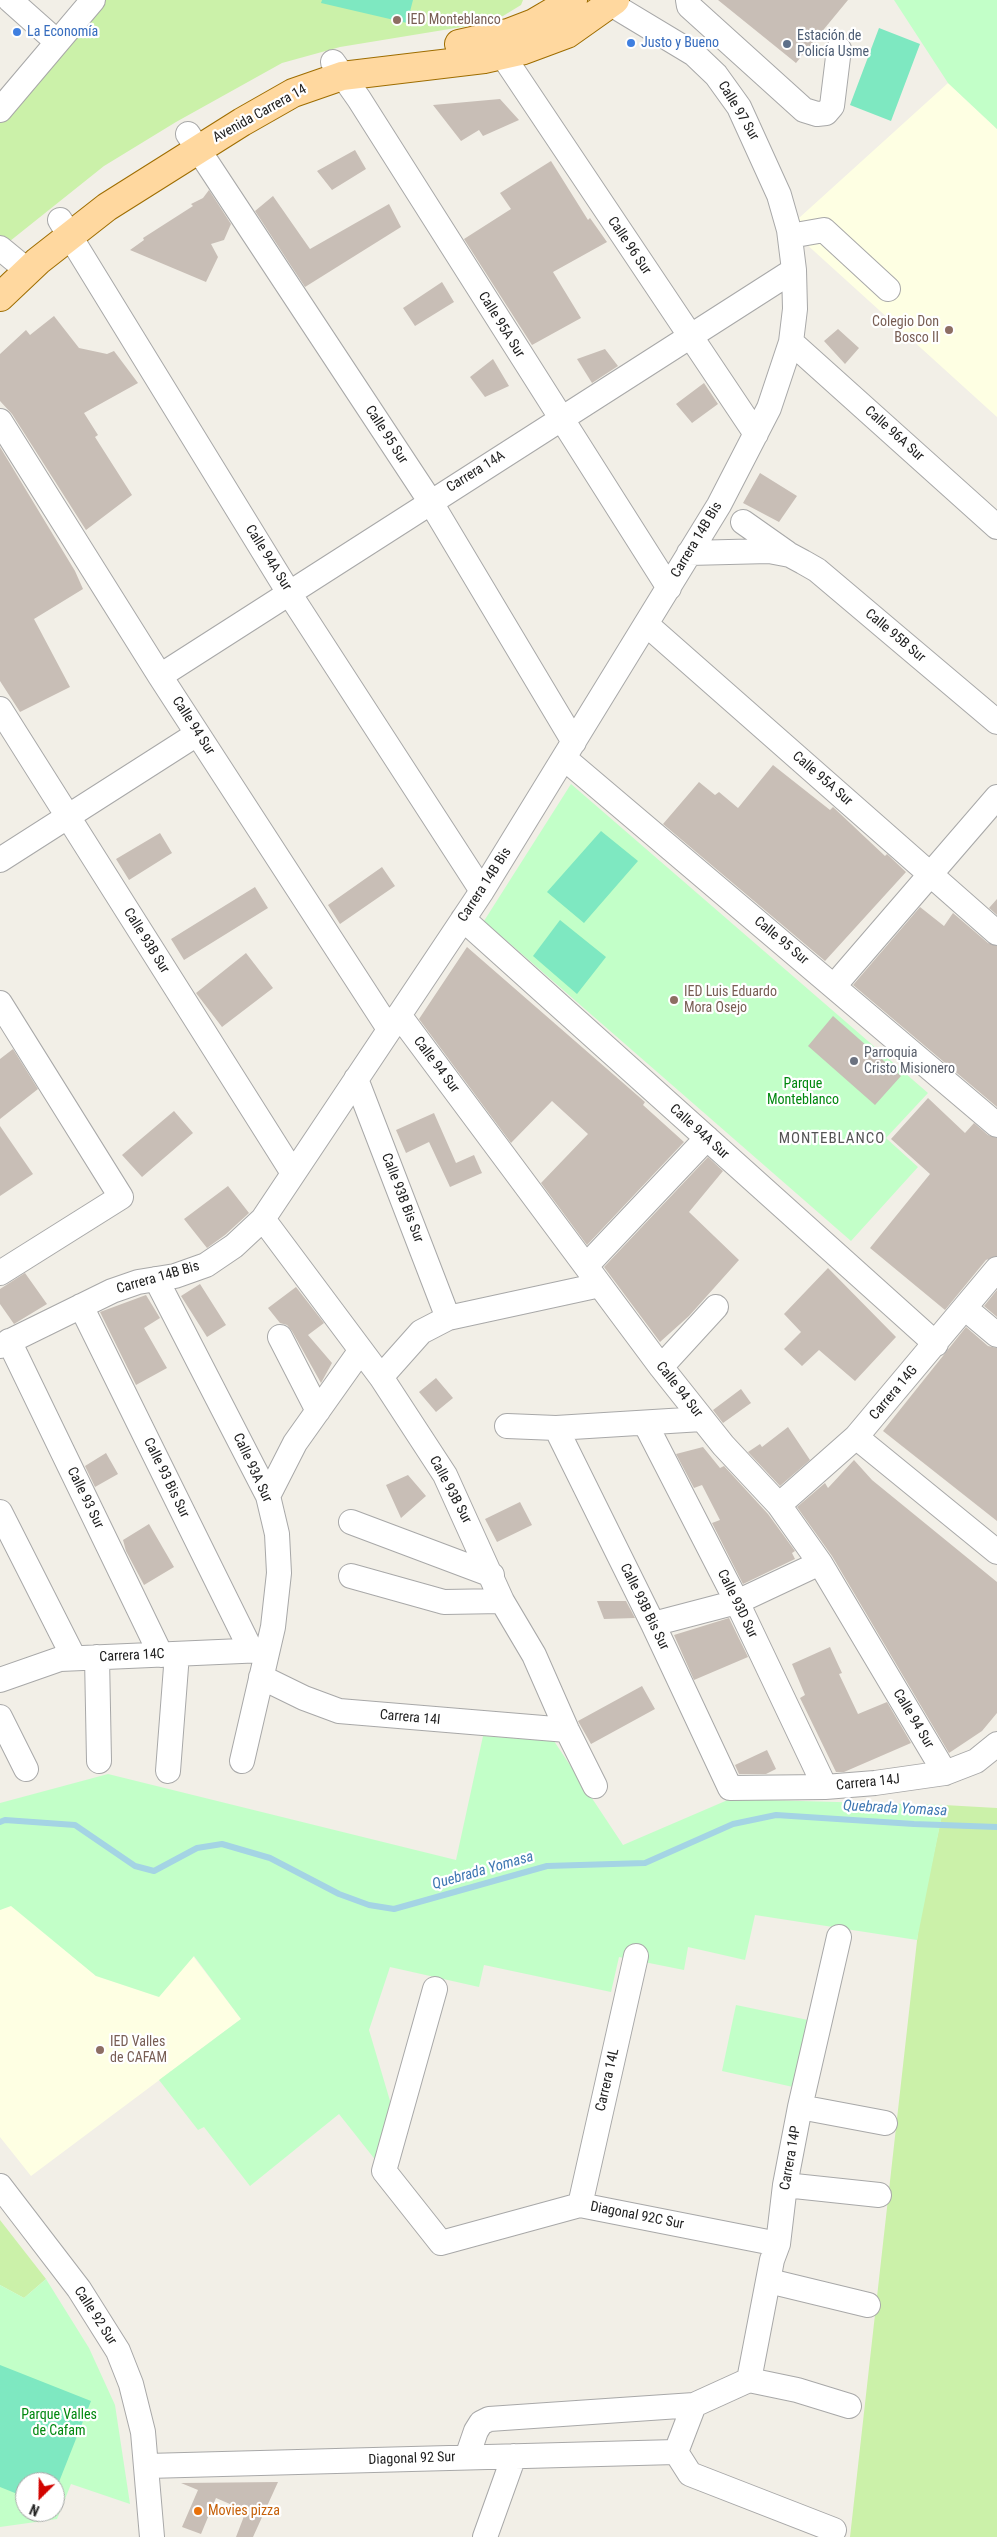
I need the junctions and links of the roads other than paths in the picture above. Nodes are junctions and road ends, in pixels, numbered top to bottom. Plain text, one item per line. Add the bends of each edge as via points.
1 (10, 0) edge
2 (93, 0) edge
3 (688, 0) edge
4 (595, 5) edge
5 (553, 18) edge
6 (56, 41) junction
7 (839, 49) dead end
8 (503, 56) junction
9 (338, 69) junction
10 (0, 110) edge
11 (193, 142) junction
12 (65, 228) junction
13 (790, 236) junction
14 (10, 263) edge
15 (794, 270) junction
16 (888, 289) dead end
17 (0, 298) edge
18 (689, 337) junction
19 (791, 342) junction
20 (561, 419) junction
21 (0, 421) edge
22 (756, 434) junction
23 (430, 501) junction
24 (742, 522) dead end
25 (997, 527) edge
26 (689, 553) junction
27 (790, 555) junction
28 (669, 588) junction
29 (289, 593) junction
30 (646, 624) junction
31 (160, 676) junction
32 (0, 709) edge
33 (997, 722) edge
34 (197, 734) junction
35 (569, 750) junction
36 (997, 797) edge
37 (67, 816) junction
38 (0, 860) edge
39 (930, 874) junction
40 (482, 891) junction
41 (463, 920) junction
42 (997, 933) edge
43 (834, 986) junction
44 (0, 1003) edge
45 (394, 1022) junction
46 (356, 1079) junction
47 (997, 1126) edge
48 (707, 1138) junction
49 (293, 1173) junction
50 (263, 1219) junction
51 (586, 1266) junction
52 (997, 1269) edge
53 (0, 1273) edge
54 (156, 1278) junction
55 (600, 1285) junction
56 (82, 1306) junction
57 (716, 1307) dead end
58 (966, 1309) junction
59 (448, 1318) junction
60 (997, 1335) edge
61 (280, 1338) dead end
62 (4, 1344) edge
63 (936, 1344) junction
64 (361, 1350) junction
65 (661, 1368) junction
66 (381, 1377) junction
67 (318, 1411) junction
68 (702, 1419) junction
69 (646, 1423) junction
70 (508, 1426) dead end
71 (556, 1428) junction
72 (856, 1437) junction
73 (268, 1496) junction
74 (779, 1506) junction
75 (0, 1512) edge
76 (351, 1522) dead end
77 (997, 1552) edge
78 (820, 1563) junction
79 (492, 1575) junction
80 (351, 1576) dead end
81 (502, 1601) junction
82 (737, 1602) junction
83 (653, 1624) junction
84 (259, 1650) junction
85 (169, 1654) junction
86 (85, 1658) junction
87 (261, 1677) junction
88 (0, 1680) edge
89 (0, 1717) edge
90 (567, 1730) junction
91 (997, 1744) edge
92 (99, 1761) dead end
93 (242, 1761) dead end
94 (26, 1769) dead end
95 (168, 1770) dead end
96 (945, 1773) junction
97 (595, 1786) dead end
98 (826, 1787) junction
99 (730, 1788) joint
100 (839, 1937) dead end
101 (636, 1956) dead end
102 (435, 1989) dead end
103 (800, 2107) junction
104 (885, 2123) dead end
105 (785, 2185) junction
106 (0, 2186) edge
107 (879, 2195) dead end
108 (580, 2205) junction
109 (778, 2244) junction
110 (769, 2281) junction
111 (868, 2305) dead end
112 (749, 2380) junction
113 (694, 2405) junction
114 (849, 2406) dead end
115 (676, 2452) junction
116 (514, 2456) junction
117 (467, 2457) junction
118 (147, 2466) junction
119 (148, 2501) junction
120 (834, 2530) dead end
121 (140, 2537) edge
122 (152, 2537) edge
123 (485, 2537) edge

1 - 6 street
2 - 6 street
3 - 7 street via 689,6 804,110 826,113 832,106
4 - 5 main road, Avenida Carrera 14
4 - 13 street, Calle 97 Sur via 694,54 716,75 739,107 762,152 780,195
5 - 8 main road, Avenida Carrera 14
5 - 9 main road, Avenida Carrera 14 via 493,38
6 - 10 street
8 - 9 main road, Avenida Carrera 14
8 - 18 street, Calle 96 Sur
9 - 11 main road, Avenida Carrera 14 via 292,74 266,86
9 - 20 street, Calle 95A Sur
11 - 12 main road, Avenida Carrera 14
11 - 23 street, Calle 95 Sur
12 - 14 main road, Avenida Carrera 14
12 - 29 street, Calle 94A Sur
13 - 15 street, Calle 97 Sur
13 - 16 street via 824,230
14 - 17 main road, Avenida Carrera 14
15 - 18 street, Carrera 14A
15 - 19 street, Carrera 14B Bis via 795,309
18 - 20 street, Carrera 14A
18 - 22 street, Calle 96 Sur
19 - 22 street, Carrera 14B Bis
19 - 25 street, Calle 96A Sur
20 - 23 street, Carrera 14A
20 - 28 street, Calle 95A Sur
21 - 31 street, Calle 94 Sur
22 - 26 street, Carrera 14B Bis
23 - 29 street, Carrera 14A
23 - 35 street, Calle 95 Sur
24 - 27 street, Calle 95B Sur
26 - 27 street, Calle 95B Sur via 769,551
26 - 28 street, Carrera 14B Bis
27 - 33 street, Calle 95B Sur via 816,570
28 - 30 street, Carrera 14B Bis
29 - 31 street, Carrera 14A
29 - 40 street, Calle 94A Sur
30 - 35 street, Carrera 14B Bis
30 - 39 street, Calle 95A Sur
31 - 34 street, Calle 94 Sur
32 - 37 street, Calle 93B Sur
34 - 37 street
34 - 45 street, Calle 94 Sur
35 - 40 street, Carrera 14B Bis
35 - 43 street, Calle 95 Sur
36 - 39 street
37 - 38 street
37 - 49 street, Calle 93B Sur
39 - 42 street, Calle 95A Sur
39 - 43 street
40 - 41 street, Carrera 14B Bis
41 - 45 street, Carrera 14B Bis
41 - 48 street, Calle 94A Sur
43 - 47 street, Calle 95 Sur
44 - 53 street via 121,1197
45 - 46 street, Carrera 14B Bis
45 - 51 street, Calle 94 Sur
46 - 49 street, Carrera 14B Bis
46 - 59 street, Calle 93B Bis Sur
48 - 51 street
48 - 63 street, Calle 94A Sur
49 - 50 street, Carrera 14B Bis
50 - 54 street, Carrera 14B Bis via 234,1246 206,1265 175,1276
50 - 64 street, Calle 93B Sur
51 - 55 street, Calle 94 Sur
52 - 58 street, Carrera 14G
54 - 56 street, Carrera 14B Bis via 112,1291
54 - 73 street, Calle 93A Sur
55 - 59 street
55 - 65 street, Calle 94 Sur
56 - 62 street, Carrera 14B Bis
56 - 84 street, Calle 93 Bis Sur
57 - 65 street
58 - 60 street
58 - 63 street, Carrera 14G
59 - 66 street via 421,1332
61 - 67 street
62 - 85 street, Calle 93 Sur
63 - 72 street, Carrera 14G
64 - 66 street, Calle 93B Sur
64 - 67 street
65 - 68 street, Calle 94 Sur
66 - 79 street, Calle 93B Sur via 445,1475
67 - 73 street via 295,1443
68 - 69 street
68 - 74 street, Calle 94 Sur
69 - 71 street
69 - 82 street, Calle 93D Sur
70 - 71 street
71 - 83 street, Calle 93B Bis Sur
72 - 74 street, Carrera 14G
72 - 77 street
73 - 84 street, Calle 93A Sur via 277,1534 279,1573 273,1627
74 - 78 street, Calle 94 Sur
75 - 86 street
76 - 79 street
78 - 82 street
78 - 96 street, Calle 94 Sur
79 - 81 street, Calle 93B Sur
80 - 81 street via 444,1602
81 - 90 street, Calle 93B Sur via 534,1654
82 - 83 street
82 - 98 street, Calle 93D Sur
83 - 99 street, Calle 93B Bis Sur
84 - 85 street, Carrera 14C
84 - 87 street, Calle 93A Sur
85 - 86 street, Carrera 14C
85 - 95 street
86 - 88 street, Carrera 14C via 60,1659
86 - 92 street
87 - 90 street, Carrera 14I via 339,1711
87 - 93 street, Calle 93A Sur
89 - 94 street
90 - 97 street, Calle 93B Sur
91 - 96 street, Carrera 14J via 976,1761
96 - 98 street, Carrera 14J via 876,1784
98 - 99 street, Carrera 14J
100 - 103 street, Carrera 14P
101 - 108 street, Carrera 14L
102 - 108 street, Diagonal 92C Sur via 384,2171 441,2243
103 - 104 street
103 - 105 street, Carrera 14P
105 - 107 street
105 - 109 street, Carrera 14P
106 - 118 street, Calle 92 Sur via 79,2289 118,2351 132,2384
108 - 109 street, Diagonal 92C Sur
109 - 110 street, Carrera 14P
110 - 111 street
110 - 112 street, Carrera 14P
112 - 113 street
112 - 114 street
113 - 115 street
113 - 117 street via 489,2419 476,2431
115 - 116 street, Diagonal 92 Sur
115 - 120 street via 690,2474
116 - 117 street, Diagonal 92 Sur
116 - 123 street
117 - 118 street, Diagonal 92 Sur
118 - 119 street
119 - 121 street
119 - 122 street

